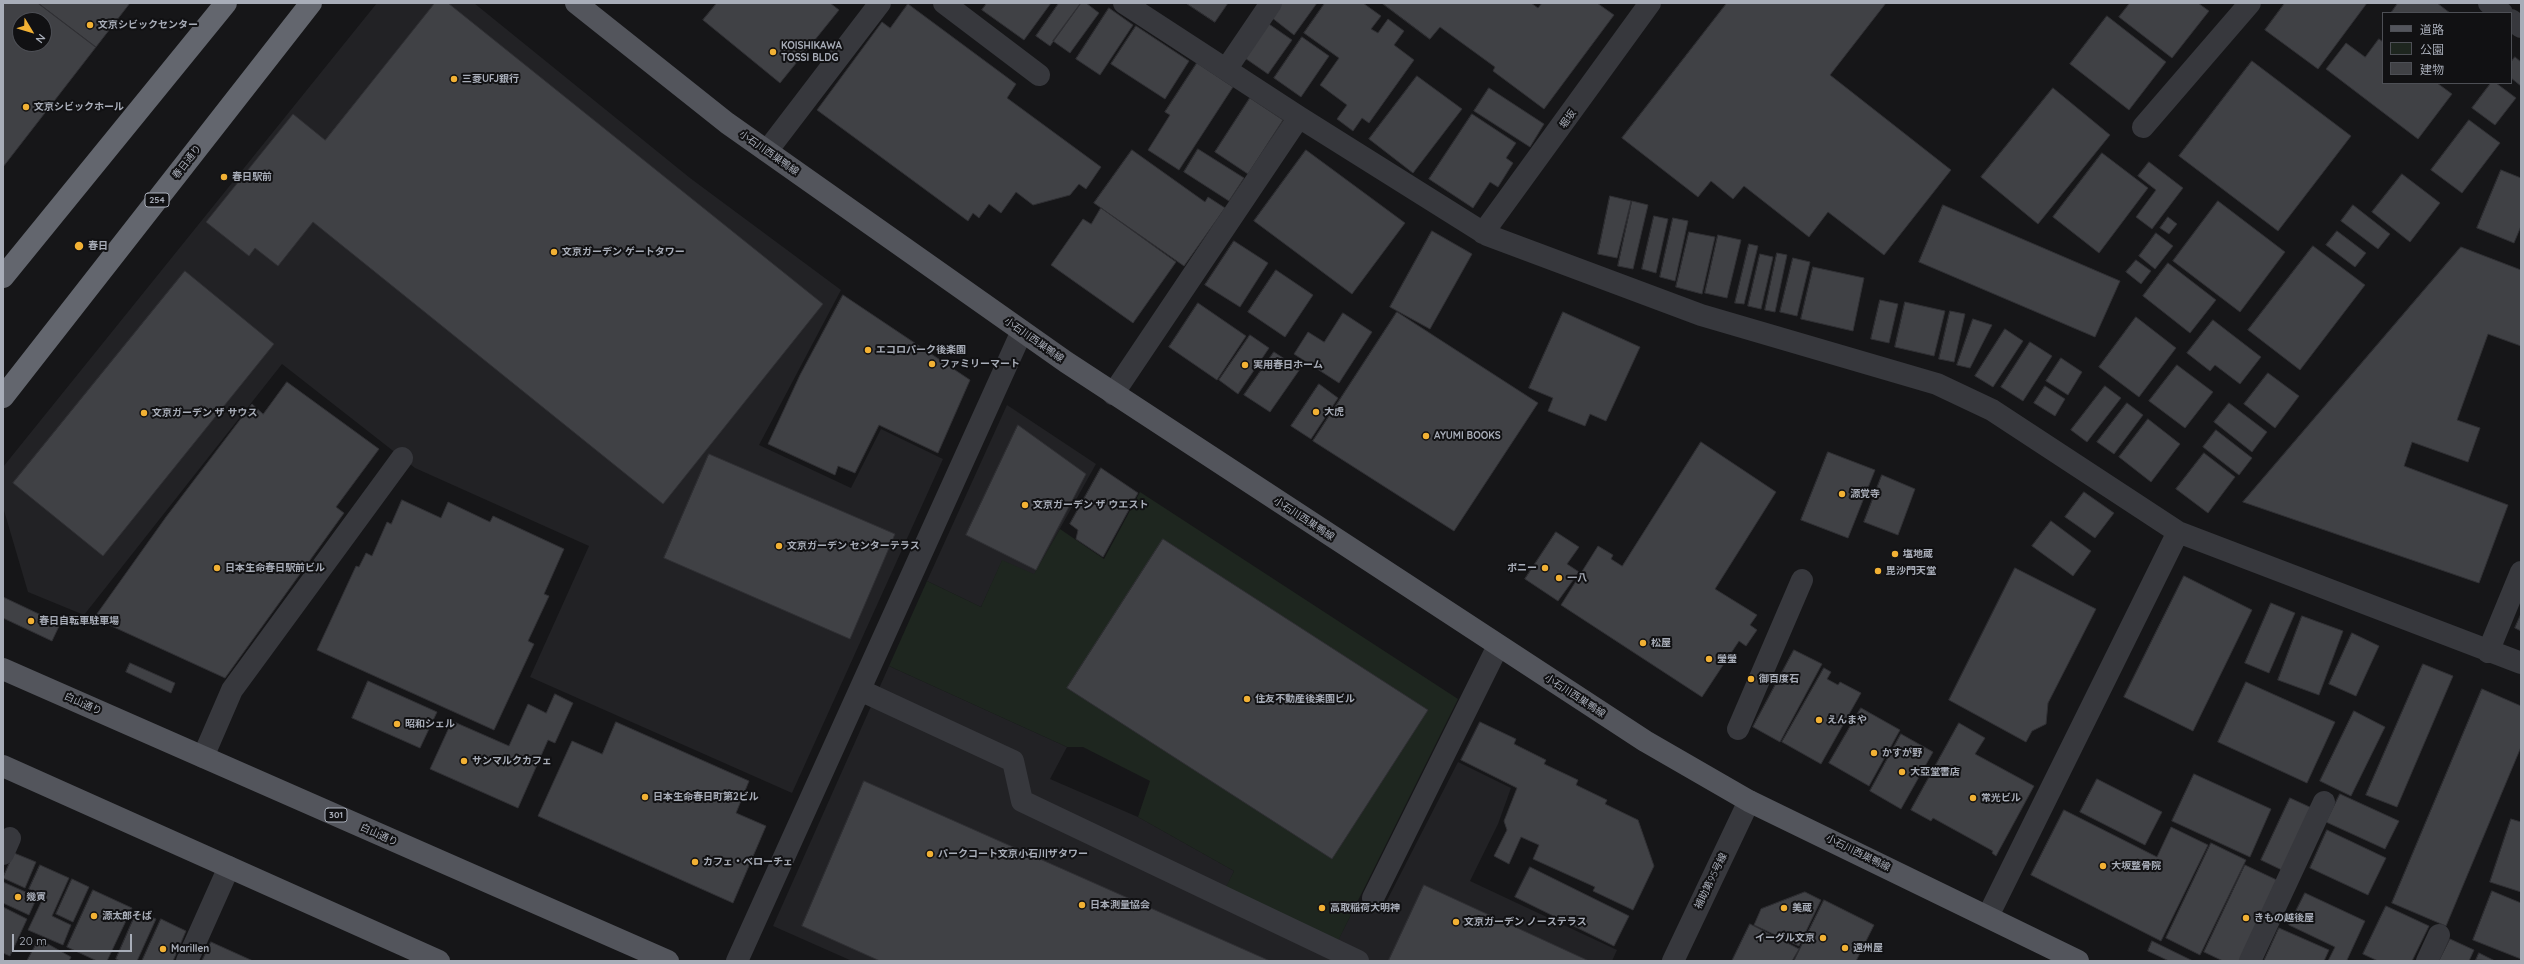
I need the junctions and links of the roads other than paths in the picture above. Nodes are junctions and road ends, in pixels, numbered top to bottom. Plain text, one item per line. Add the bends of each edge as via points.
1 (226, 3) edge
2 (311, 3) edge
3 (576, 3) edge
4 (880, 3) edge
5 (944, 3) edge
6 (1124, 3) edge
7 (1271, 3) edge
8 (2250, 3) edge
9 (2489, 3) edge
10 (1646, 5) edge
11 (2501, 12) edge
12 (2512, 21) edge
13 (2521, 27) edge
14 (1227, 68) junction
15 (1039, 75) dead end
16 (1299, 117) junction
17 (2143, 127) dead end
18 (767, 151) junction
19 (1484, 233) junction
20 (3, 277) edge
21 (1022, 331) junction
22 (1113, 394) junction
23 (3, 397) edge
24 (402, 458) dead end
25 (2178, 532) junction
26 (2521, 572) edge
27 (1802, 580) dead end
28 (1498, 646) junction
29 (2488, 652) junction
30 (2521, 663) edge
31 (3, 669) edge
32 (860, 690) junction
33 (1738, 729) dead end
34 (203, 757) junction
35 (3, 766) edge
36 (1749, 801) junction
37 (2324, 802) dead end
38 (229, 867) junction
39 (1373, 898) dead end
40 (1988, 916) junction
41 (2439, 935) dead end
42 (406, 954) edge
43 (187, 961) edge
44 (439, 961) edge
45 (668, 961) edge
46 (737, 961) edge
47 (1358, 961) edge
48 (1673, 961) edge
49 (2078, 961) edge
50 (2250, 961) edge
51 (2427, 961) edge

1 - 20 highway
2 - 23 highway, 春日通り / 254
3 - 18 main road, 小石川西巣鴨線 via 727,123
4 - 18 street
5 - 15 street
6 - 14 street
7 - 14 street
8 - 17 street
9 - 11 street
10 - 19 street, 堀坂
12 - 13 street
14 - 16 street
16 - 19 street
16 - 22 street
18 - 21 main road, 小石川西巣鴨線
19 - 25 street via 1701,315 1936,384 1964,396 1992,410
21 - 22 main road, 小石川西巣鴨線
21 - 32 street
22 - 28 main road, 小石川西巣鴨線
24 - 34 street via 232,690
25 - 29 street
25 - 40 street
26 - 29 street
27 - 33 street
28 - 36 main road, 小石川西巣鴨線 via 1688,768
28 - 39 street
29 - 30 street
31 - 34 main road, 白山通り / 301
32 - 46 street
32 - 47 street via 1013,761 1022,801
34 - 45 main road, 白山通り / 301
35 - 38 main road
36 - 40 main road, 小石川西巣鴨線
36 - 48 street, 補助第95号線
37 - 50 street
38 - 42 main road
38 - 43 street
40 - 49 main road, 小石川西巣鴨線
41 - 51 street
42 - 44 main road

